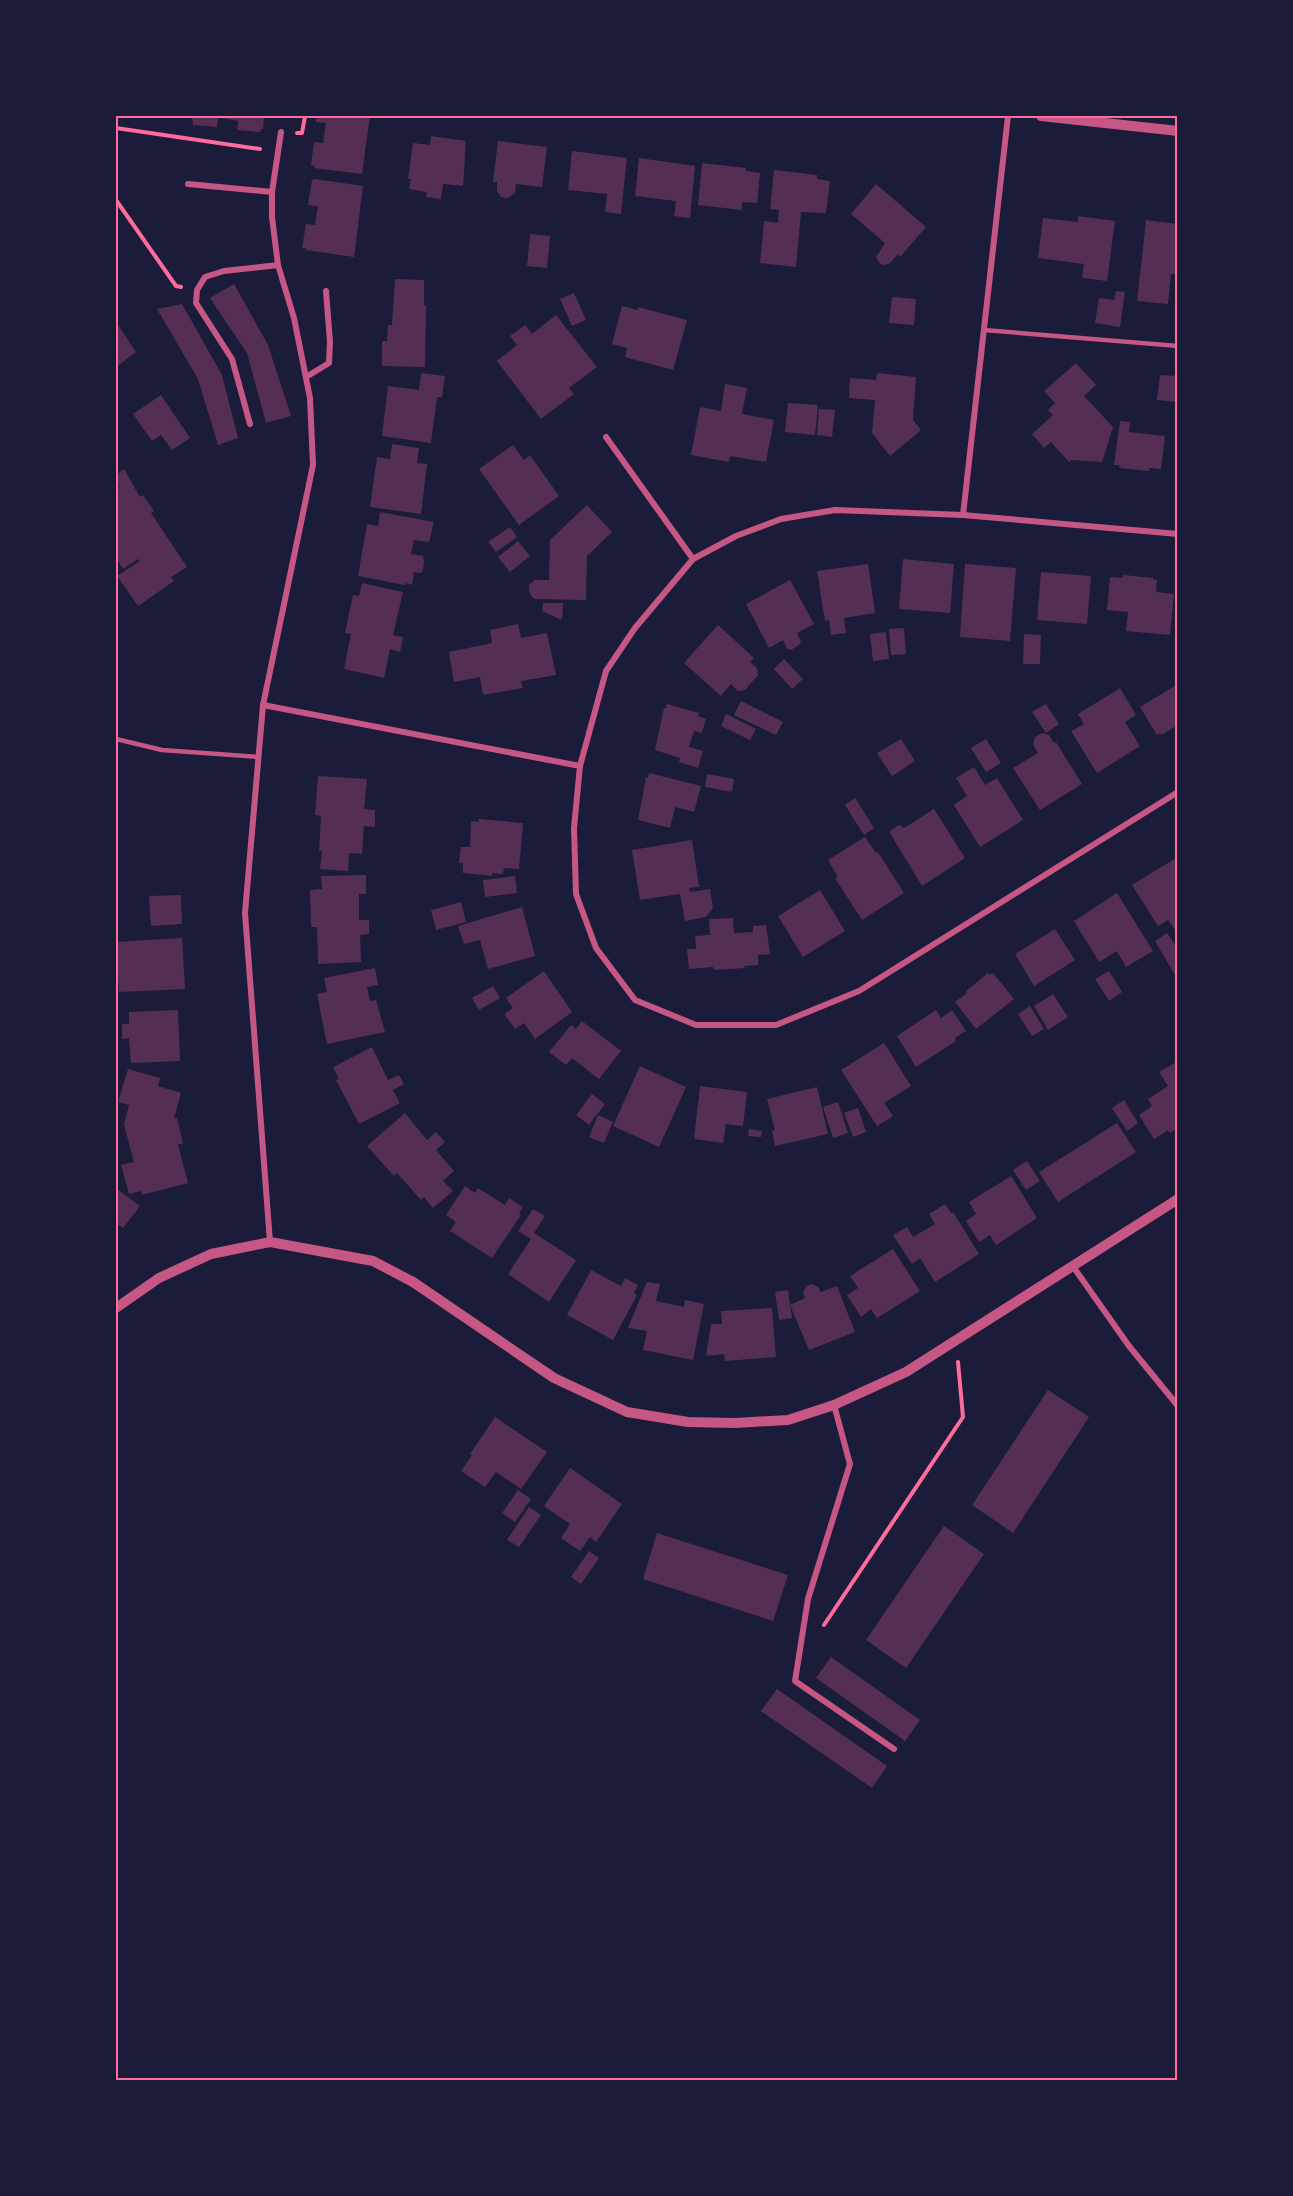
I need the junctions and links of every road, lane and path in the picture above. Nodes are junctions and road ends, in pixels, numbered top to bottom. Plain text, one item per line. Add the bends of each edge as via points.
1 (1008, 116) edge
2 (1041, 116) edge
3 (116, 128) edge
4 (1178, 131) edge
5 (281, 132) dead end
6 (278, 151) junction
7 (189, 184) dead end
8 (272, 192) junction
9 (116, 200) edge
10 (278, 265) junction
11 (197, 290) junction
12 (326, 291) dead end
13 (984, 330) junction
14 (1178, 346) edge
15 (306, 377) junction
16 (250, 424) dead end
17 (606, 436) dead end
18 (963, 515) junction
19 (1178, 534) edge
20 (693, 558) junction
21 (263, 705) junction
22 (116, 739) edge
23 (258, 757) junction
24 (580, 766) junction
25 (1178, 792) edge
26 (1178, 1199) edge
27 (270, 1242) junction
28 (1072, 1265) junction
29 (116, 1308) edge
30 (956, 1341) junction
31 (834, 1405) junction
32 (1178, 1406) edge
33 (818, 1634) dead end
34 (894, 1749) dead end

1 - 13 street
2 - 4 street
3 - 6 path
5 - 6 street
6 - 8 street
7 - 8 street
8 - 10 street
9 - 11 path via 176,286
10 - 11 street via 205,277
10 - 15 street
11 - 16 street via 196,303 232,359
12 - 15 street via 329,363
13 - 14 lane
13 - 18 street
15 - 21 street via 313,465
17 - 20 street
18 - 19 street
18 - 20 street via 835,510 781,519
20 - 24 street via 635,628 606,671
21 - 23 street
21 - 24 street
22 - 23 lane via 162,750
23 - 27 street via 245,913
24 - 25 street via 574,828 576,894 596,948 635,1000 696,1025 776,1025 859,991
26 - 28 street
27 - 29 street via 211,1254 159,1278
27 - 31 street via 373,1261 413,1282 554,1378 627,1412 688,1422 735,1423 788,1420
28 - 30 street
28 - 32 street via 1129,1346
30 - 31 street via 906,1372
30 - 33 path via 963,1417
31 - 34 street via 850,1464 808,1599 795,1681

